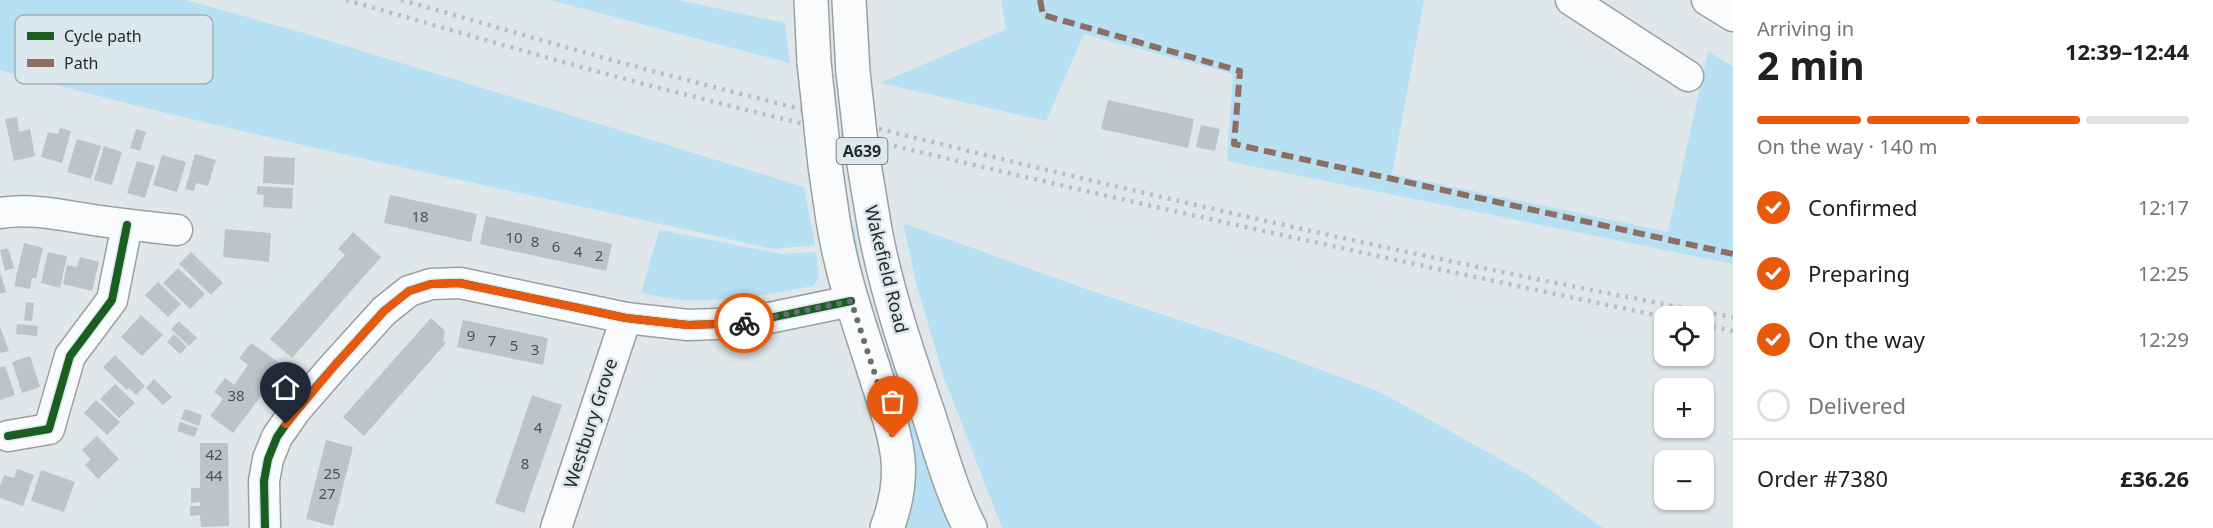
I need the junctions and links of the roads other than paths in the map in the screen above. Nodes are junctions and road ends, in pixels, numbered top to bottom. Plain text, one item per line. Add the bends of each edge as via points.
1 (811, 0) edge
2 (849, 0) edge
3 (1571, 0) edge
4 (1707, 0) edge
5 (1733, 16) edge
6 (1688, 76) dead end
7 (0, 213) edge
8 (127, 225) junction
9 (177, 230) dead end
10 (851, 301) junction
11 (626, 318) junction
12 (8, 436) dead end
13 (265, 528) edge
14 (556, 528) edge
15 (887, 528) edge
16 (970, 528) edge

1 - 10 main road, A639, bridge via 825,165 837,248
2 - 16 main road, Wakefield Road / A639, bridge via 862,152 881,259 908,355
3 - 6 street
4 - 5 street
7 - 8 street via 44,212
8 - 9 street
8 - 12 street via 112,300 70,356 49,429
10 - 11 street via 745,323 688,325
10 - 15 main road, A639 via 886,408 898,460 894,509
11 - 13 street via 459,283 431,284 409,291 384,311 277,436 264,481
11 - 14 street, Westbury Grove

